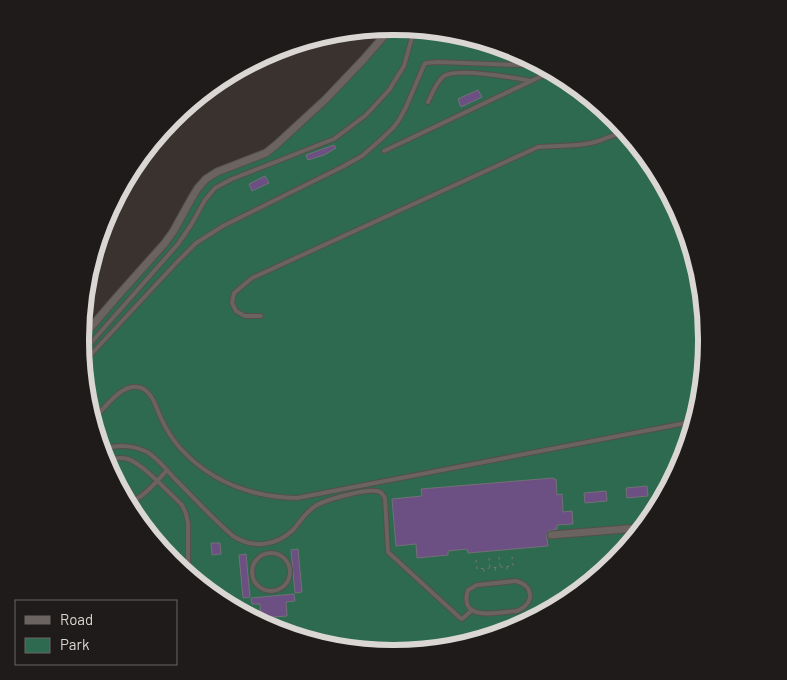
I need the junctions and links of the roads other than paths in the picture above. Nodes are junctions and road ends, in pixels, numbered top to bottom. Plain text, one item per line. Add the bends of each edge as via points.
1 (385, 35) edge
2 (412, 36) edge
3 (526, 65) edge
4 (544, 75) edge
5 (532, 81) junction
6 (428, 102) dead end
7 (618, 134) edge
8 (384, 151) dead end
9 (261, 316) dead end
10 (88, 330) edge
11 (88, 346) edge
12 (89, 357) edge
13 (98, 415) edge
14 (687, 423) edge
15 (108, 447) edge
16 (113, 458) edge
17 (167, 470) junction
18 (157, 481) junction
19 (134, 500) edge
20 (633, 528) edge
21 (551, 535) dead end
22 (268, 544) junction
23 (268, 554) junction
24 (188, 565) edge
25 (471, 611) junction

1 - 10 street via 326,99 276,145 206,179 165,243
2 - 11 lane via 404,66 389,90 366,115 334,139 215,188 178,244
3 - 12 lane via 439,62 424,65 393,128 362,156 196,243
4 - 5 lane
5 - 6 lane via 476,73 450,74 443,77
5 - 8 lane
7 - 9 lane via 592,143 538,146 252,278 234,293 232,302 236,311 245,316
13 - 14 lane via 117,394 129,388 145,390 151,395 171,436 204,469 251,492 289,498
15 - 17 lane via 132,447 147,453
16 - 18 lane via 127,458
17 - 18 lane
17 - 22 lane via 238,540
18 - 19 lane
18 - 24 lane via 182,505 186,514
20 - 21 street
22 - 23 lane
22 - 25 lane via 285,537 318,504 357,493 379,491 385,498 388,552 459,618
23 - 23 lane via 254,564 252,577 260,588 273,591 287,581 289,568 281,557
25 - 25 lane via 479,614 523,609 529,600 528,588 516,581 477,585 468,590 466,596

